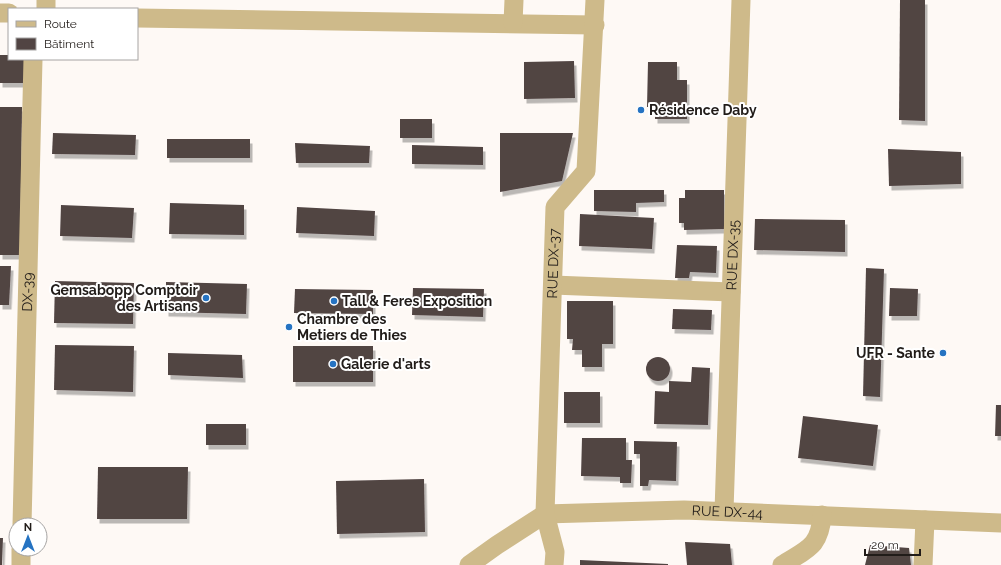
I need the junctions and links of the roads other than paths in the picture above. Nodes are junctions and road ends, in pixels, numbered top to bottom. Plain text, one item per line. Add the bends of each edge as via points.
1 (514, 0) edge
2 (595, 0) edge
3 (741, 0) edge
4 (138, 18) edge
5 (513, 23) junction
6 (594, 25) junction
7 (33, 60) edge
8 (553, 285) junction
9 (731, 292) junction
10 (724, 511) junction
11 (545, 514) junction
12 (822, 515) junction
13 (22, 517) edge
14 (925, 520) junction
15 (1001, 523) edge
16 (469, 565) edge
17 (554, 565) edge
18 (782, 565) edge
19 (923, 565) edge

1 - 5 street
2 - 6 street, RUE DX-37
3 - 9 street, RUE DX-35
4 - 5 street
5 - 6 street
6 - 8 street, RUE DX-37 via 586,171 555,207
7 - 13 street, DX-39
8 - 9 street
8 - 11 street, RUE DX-37
9 - 10 street, RUE DX-35
10 - 11 street, RUE DX-44
10 - 12 street, RUE DX-44
11 - 16 street
11 - 17 street, RUE DX-37 via 555,552
12 - 14 street, RUE DX-44
12 - 18 street via 820,531 812,546
14 - 15 street, RUE DX-44
14 - 19 street

